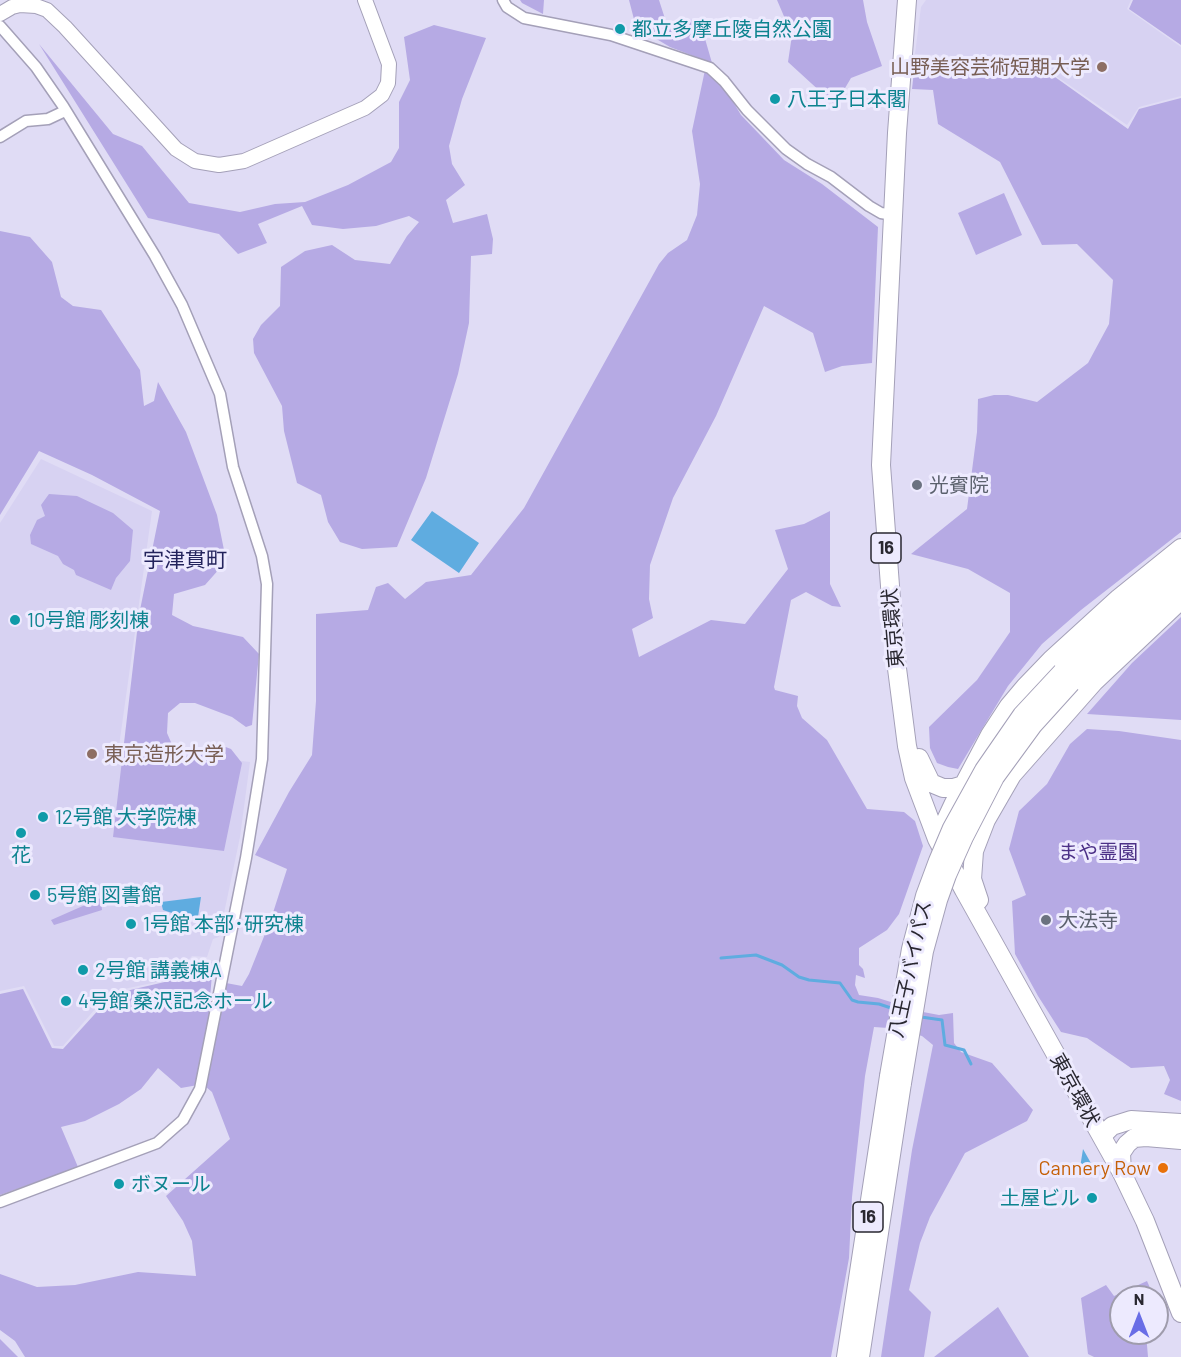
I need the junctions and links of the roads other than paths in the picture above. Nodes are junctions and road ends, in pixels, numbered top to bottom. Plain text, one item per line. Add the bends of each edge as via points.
1 (365, 0) edge
2 (503, 0) edge
3 (907, 0) edge
4 (0, 14) edge
5 (0, 26) edge
6 (65, 111) junction
7 (0, 138) edge
8 (893, 215) junction
9 (1181, 548) edge
10 (1181, 562) edge
11 (1181, 581) edge
12 (1181, 600) edge
13 (1066, 677) junction
14 (902, 721) junction
15 (963, 785) junction
16 (981, 831) junction
17 (941, 847) junction
18 (984, 926) junction
19 (895, 1080) junction
20 (1181, 1123) edge
21 (1181, 1132) edge
22 (1102, 1136) junction
23 (1181, 1140) edge
24 (1122, 1173) junction
25 (0, 1202) edge
26 (1181, 1313) edge
27 (846, 1357) edge
28 (860, 1357) edge

1 - 4 street via 389,64 388,83 382,95 365,108 228,165 195,161 176,149 47,10 20,5
2 - 8 street via 507,8 524,18 611,35 710,68 786,149 869,206
3 - 8 main road, 東京環状 / 16
5 - 6 street via 36,67
6 - 7 street via 48,119 26,121
6 - 25 street via 173,287 220,394 233,468 267,584 262,759 205,1074 191,1107 157,1143
8 - 14 main road, 東京環状 / 16 via 880,465
9 - 15 main road via 1119,598 1025,687 990,735
10 - 13 main road, 八王子バイパス / 16
11 - 13 main road, 八王子バイパス / 16
12 - 16 main road, 16 via 1094,682 1039,742 1002,789
13 - 19 main road, 八王子バイパス / 16, bridge via 995,777 947,875 924,951
14 - 15 main road, 16 via 931,783 944,788
14 - 17 main road, 東京環状 / 16 via 914,778
15 - 17 main road
16 - 17 main road via 969,848 960,853
16 - 18 main road, 16 via 972,879
17 - 18 main road, 東京環状 / 16
18 - 22 main road, 東京環状 / 16
19 - 27 main road, 八王子バイパス / 16
19 - 28 main road, 八王子バイパス / 16
20 - 22 main road via 1131,1120 1113,1126
21 - 22 main road via 1137,1128
22 - 24 main road, 16
23 - 24 main road via 1132,1139 1121,1153
24 - 26 main road, 16

